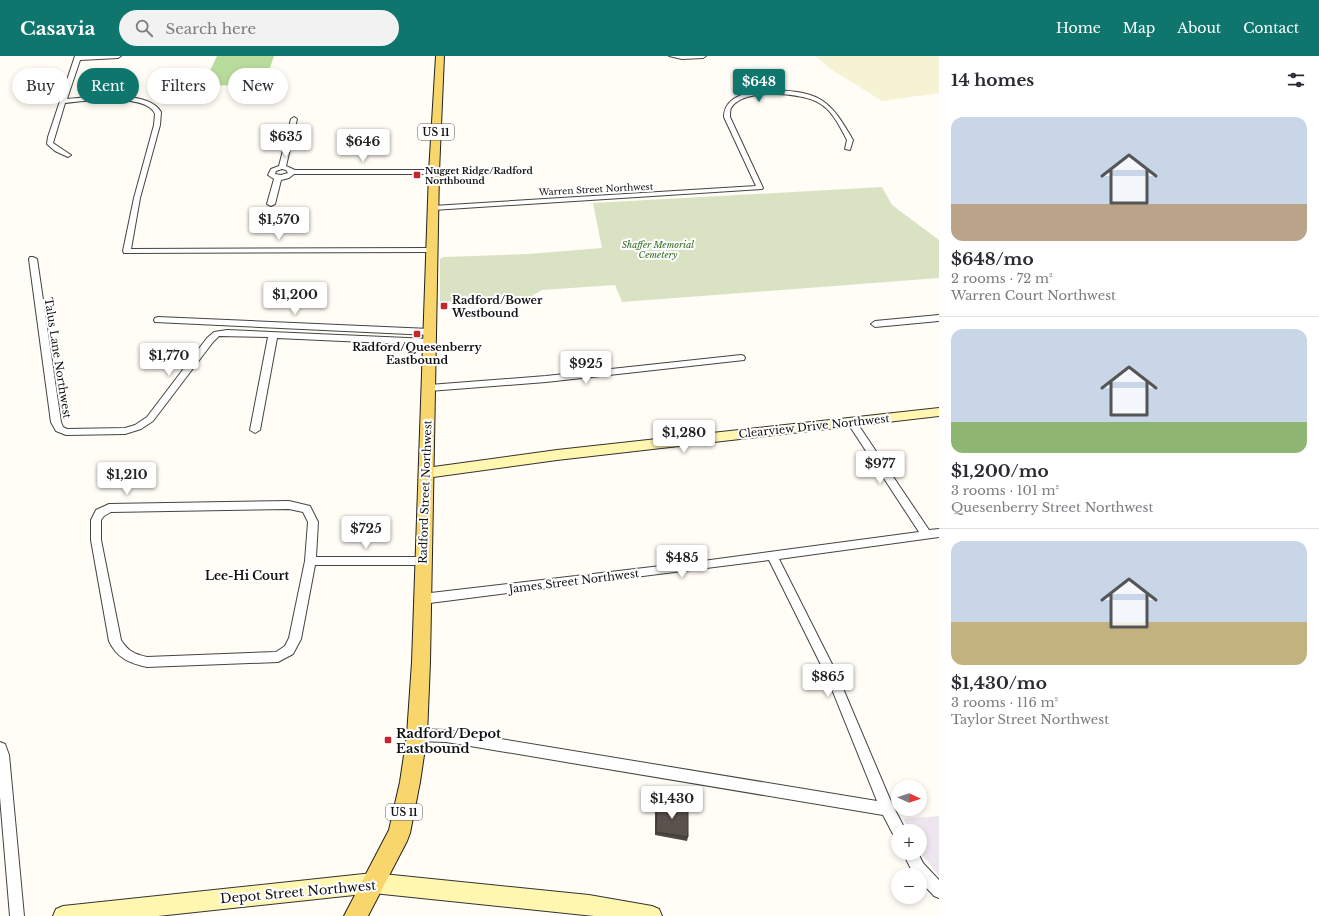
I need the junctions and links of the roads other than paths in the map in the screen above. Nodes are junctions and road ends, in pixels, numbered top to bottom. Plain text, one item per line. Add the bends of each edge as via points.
1 (118, 56) edge
2 (440, 56) edge
3 (672, 56) edge
4 (703, 56) edge
5 (77, 57) edge
6 (69, 82) edge
7 (69, 101) edge
8 (62, 104) edge
9 (294, 119) dead end
10 (848, 149) dead end
11 (68, 155) dead end
12 (282, 167) junction
13 (292, 172) junction
14 (434, 172) junction
15 (278, 178) junction
16 (271, 204) dead end
17 (433, 208) junction
18 (432, 250) junction
19 (32, 259) dead end
20 (939, 318) edge
21 (158, 320) dead end
22 (875, 324) dead end
23 (273, 335) junction
24 (430, 337) junction
25 (741, 358) dead end
26 (428, 388) junction
27 (939, 412) edge
28 (852, 422) junction
29 (255, 430) dead end
30 (426, 473) junction
31 (939, 533) edge
32 (927, 535) junction
33 (772, 556) junction
34 (310, 561) junction
35 (423, 561) junction
36 (422, 599) junction
37 (418, 734) junction
38 (0, 748) edge
39 (887, 809) junction
40 (895, 824) edge
41 (914, 860) edge
42 (373, 883) junction
43 (939, 891) edge
44 (17, 916) edge
45 (63, 916) edge
46 (356, 916) edge
47 (652, 916) edge

1 - 5 street
2 - 14 main road, Radford Street Northwest / US 11
3 - 4 street
5 - 6 street
7 - 18 street via 128,99 150,104 159,116 137,198 127,251
8 - 11 street via 50,144
9 - 12 street
10 - 17 street, Warren Street Northwest via 850,140 841,123 820,100 801,94 753,95 734,100 729,106 727,117 760,188
12 - 13 street
12 - 15 street via 270,173
13 - 14 street
13 - 15 street via 286,177
14 - 17 main road, Radford Street Northwest / US 11
15 - 16 street
17 - 18 main road, Radford Street Northwest / US 11
18 - 24 main road, Radford Street Northwest / US 11
19 - 23 street, Talus Lane Northwest via 56,422 59,429 66,432 125,431 138,427 150,419 217,334
20 - 22 street
21 - 24 street via 362,330
23 - 24 street, Talus Lane Northwest
23 - 29 street
24 - 26 main road, Radford Street Northwest / US 11
25 - 26 street via 579,376
26 - 30 main road, Radford Street Northwest / US 11
27 - 28 street, Clearview Drive Northwest
28 - 30 street, Clearview Drive Northwest via 557,455
28 - 32 street
30 - 35 main road, Radford Street Northwest / US 11
31 - 32 street, James Street Northwest
32 - 33 street, James Street Northwest
33 - 36 street, James Street Northwest
33 - 39 street via 832,676
34 - 34 street via 313,522 306,509 289,504 108,508 100,513 96,520 96,540 115,641 130,658 147,662 278,657 289,650 295,639
34 - 35 street
35 - 36 main road, Radford Street Northwest / US 11
36 - 37 main road, Radford Street Northwest / US 11
37 - 39 street via 446,736
37 - 42 main road, Radford Street Northwest / US 11 via 399,833
38 - 44 street via 3,755
39 - 40 street
41 - 43 street
42 - 45 street, Depot Street Northwest
42 - 46 main road, Radford Street Northwest / US 11
42 - 47 street, Depot Street Northwest via 589,905

